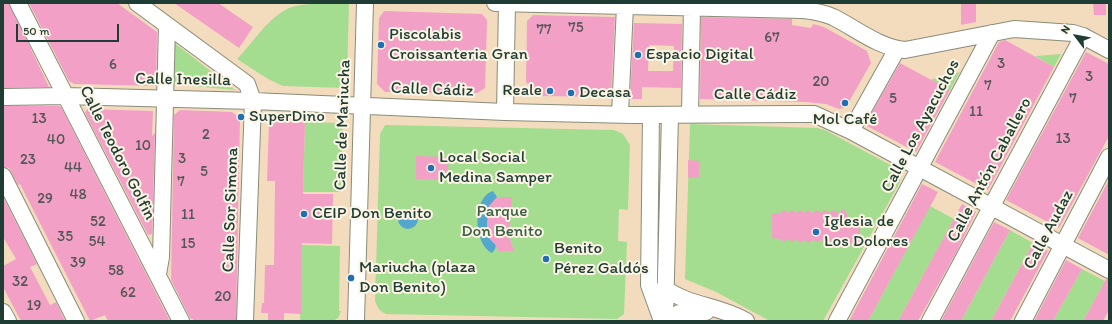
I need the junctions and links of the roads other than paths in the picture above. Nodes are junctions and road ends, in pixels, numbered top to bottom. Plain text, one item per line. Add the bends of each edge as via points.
1 (18, 3) edge
2 (137, 3) edge
3 (365, 3) edge
4 (495, 3) edge
5 (507, 3) edge
6 (625, 6) junction
7 (692, 7) junction
8 (167, 25) junction
9 (992, 33) junction
10 (1083, 36) junction
11 (897, 49) junction
12 (1109, 50) edge
13 (66, 96) junction
14 (3, 97) edge
15 (166, 99) junction
16 (253, 100) junction
17 (363, 106) junction
18 (505, 112) junction
19 (620, 114) junction
20 (690, 114) junction
21 (652, 115) junction
22 (670, 115) junction
23 (851, 131) junction
24 (1109, 157) edge
25 (920, 167) junction
26 (3, 176) edge
27 (992, 206) junction
28 (1063, 245) junction
29 (1109, 270) edge
30 (158, 274) junction
31 (664, 288) junction
32 (3, 312) edge
33 (727, 312) junction
34 (8, 321) edge
35 (76, 321) edge
36 (181, 321) edge
37 (245, 321) edge
38 (356, 321) edge
39 (664, 321) edge
40 (670, 321) edge
41 (746, 321) edge
42 (837, 321) edge
43 (930, 321) edge
44 (1023, 321) edge

1 - 13 street, Calle Teodoro Golfin
2 - 8 street
3 - 17 street, Calle de Mariucha
4 - 5 street
5 - 6 street
5 - 18 street
6 - 7 street
6 - 19 street
7 - 11 street via 803,10 819,13 833,17 886,46
7 - 20 street
8 - 15 street
8 - 16 street via 247,84
9 - 10 street via 1014,29
9 - 11 street via 917,48
9 - 25 street, Calle Los Ayacuchos
10 - 12 street
10 - 27 street, Calle Antón Caballero
11 - 23 street
13 - 14 street, Calle Inesilla
13 - 15 street, Calle Inesilla
13 - 30 street, Calle Teodoro Golfin
15 - 16 street, Calle Inesilla
15 - 30 street via 161,257
16 - 17 street, Calle Inesilla
16 - 37 street, Calle Sor Simona
17 - 18 street, Calle Cádiz
17 - 38 street, Calle de Mariucha
18 - 19 street, Calle Cádiz
19 - 21 street, Calle Cádiz
20 - 22 street, Calle Cádiz
20 - 23 street, Calle Cádiz via 814,114
21 - 22 street, Calle Cádiz
21 - 39 street via 649,285
22 - 31 street via 670,176
23 - 25 street, Calle Cádiz
24 - 28 street, Calle Audaz
25 - 27 street, Calle Cádiz
25 - 42 street, Calle Los Ayacuchos
26 - 35 street
27 - 28 street, Calle Cádiz
27 - 43 street, Calle Antón Caballero
28 - 29 street, Calle Cádiz
28 - 44 street, Calle Audaz
30 - 36 street, Calle Teodoro Golfin
31 - 33 street via 686,301
31 - 39 street
32 - 34 street
33 - 40 street via 679,313
33 - 41 street

